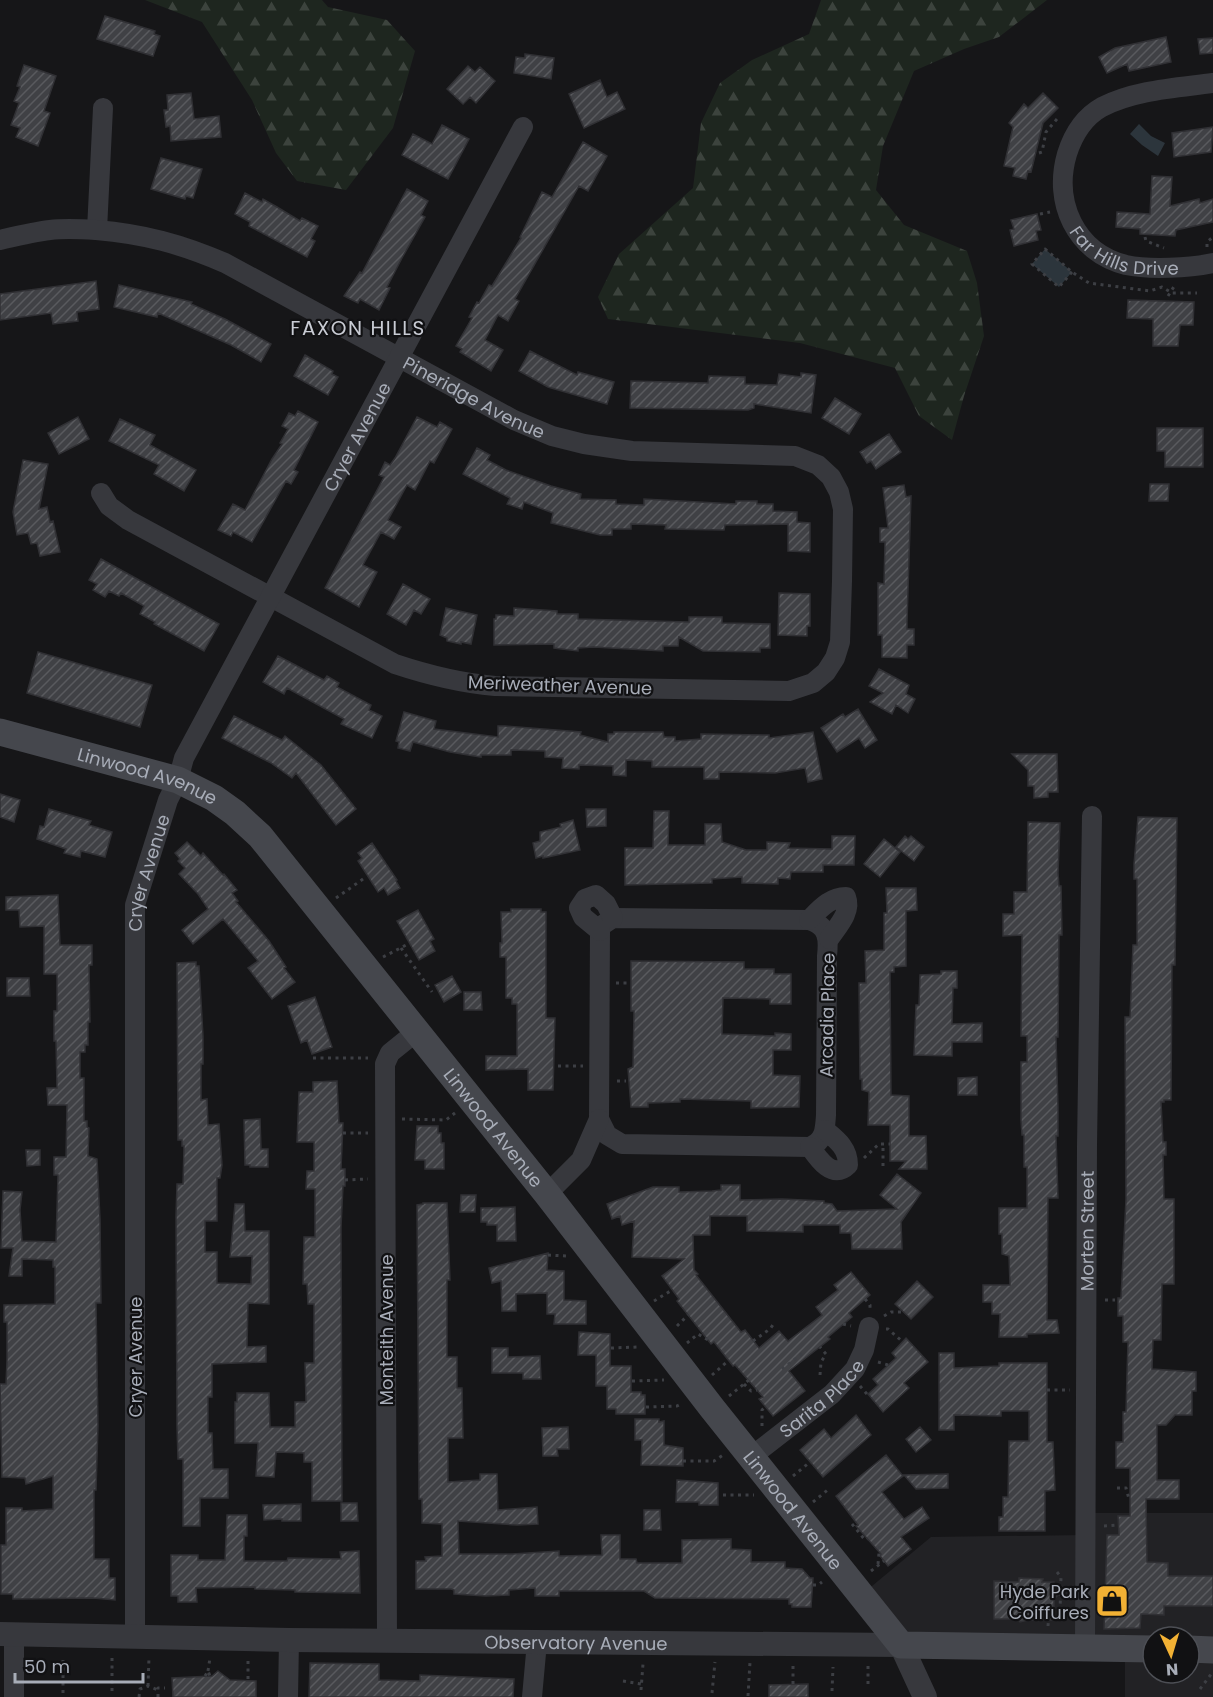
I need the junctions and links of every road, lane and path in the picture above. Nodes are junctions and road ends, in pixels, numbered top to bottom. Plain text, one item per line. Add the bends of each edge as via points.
1 (1213, 83) edge
2 (103, 108) dead end
3 (1057, 119) dead end
4 (523, 127) dead end
5 (1039, 153) dead end
6 (97, 230) junction
7 (0, 240) edge
8 (1213, 263) edge
9 (1072, 273) junction
10 (1197, 293) dead end
11 (400, 359) junction
12 (101, 493) dead end
13 (842, 581) joint
14 (269, 597) junction
15 (0, 732) edge
16 (178, 780) junction
17 (1092, 816) dead end
18 (366, 877) dead end
19 (335, 899) dead end
20 (809, 920) junction
21 (829, 939) junction
22 (410, 943) dead end
23 (402, 948) junction
24 (381, 957) dead end
25 (432, 992) dead end
26 (416, 1032) junction
27 (313, 1058) dead end
28 (368, 1058) dead end
29 (558, 1066) dead end
30 (586, 1066) dead end
31 (455, 1113) dead end
32 (401, 1119) dead end
33 (599, 1119) junction
34 (825, 1130) junction
35 (386, 1132) junction
36 (343, 1133) dead end
37 (622, 1144) junction
38 (883, 1144) junction
39 (890, 1144) dead end
40 (810, 1147) junction
41 (581, 1160) junction
42 (848, 1165) junction
43 (883, 1166) dead end
44 (547, 1194) junction
45 (548, 1255) dead end
46 (566, 1256) dead end
47 (672, 1290) dead end
48 (866, 1299) dead end
49 (1103, 1300) dead end
50 (1115, 1300) dead end
51 (653, 1302) dead end
52 (904, 1312) dead end
53 (688, 1315) dead end
54 (775, 1322) dead end
55 (875, 1322) junction
56 (674, 1329) dead end
57 (753, 1341) dead end
58 (903, 1342) dead end
59 (638, 1347) dead end
60 (820, 1347) dead end
61 (611, 1348) dead end
62 (802, 1354) dead end
63 (729, 1360) dead end
64 (873, 1360) dead end
65 (888, 1365) dead end
66 (782, 1369) dead end
67 (820, 1374) dead end
68 (711, 1376) dead end
69 (664, 1380) dead end
70 (632, 1381) dead end
71 (744, 1384) dead end
72 (757, 1390) dead end
73 (682, 1403) dead end
74 (646, 1407) dead end
75 (765, 1407) dead end
76 (762, 1428) dead end
77 (723, 1455) dead end
78 (751, 1457) junction
79 (683, 1461) dead end
80 (810, 1462) dead end
81 (791, 1477) dead end
82 (830, 1488) dead end
83 (1117, 1488) dead end
84 (723, 1496) dead end
85 (755, 1496) dead end
86 (1129, 1499) dead end
87 (811, 1503) dead end
88 (852, 1524) dead end
89 (1117, 1525) dead end
90 (1100, 1527) dead end
91 (867, 1539) dead end
92 (880, 1542) dead end
93 (884, 1561) dead end
94 (879, 1564) junction
95 (1057, 1572) dead end
96 (867, 1574) dead end
97 (823, 1581) dead end
98 (813, 1585) dead end
99 (1060, 1612) junction
100 (1071, 1613) dead end
101 (1047, 1629) dead end
102 (7, 1635) edge
103 (63, 1636) junction
104 (142, 1637) junction
105 (289, 1640) junction
106 (387, 1641) junction
107 (537, 1642) junction
108 (715, 1643) junction
109 (751, 1644) junction
110 (901, 1645) junction
111 (1085, 1647) junction
112 (1141, 1649) edge
113 (112, 1658) dead end
114 (643, 1664) dead end
115 (833, 1666) dead end
116 (868, 1666) dead end
117 (1213, 1671) edge
118 (205, 1676) dead end
119 (210, 1676) dead end
120 (623, 1681) dead end
121 (641, 1684) junction
122 (148, 1686) junction
123 (868, 1687) dead end
124 (165, 1688) dead end
125 (1200, 1689) dead end
126 (158, 1690) junction
127 (641, 1690) dead end
128 (832, 1691) dead end
129 (112, 1692) dead end
130 (63, 1693) dead end
131 (712, 1693) dead end
132 (748, 1696) edge
133 (14, 1697) edge
134 (139, 1697) edge
135 (158, 1697) edge
136 (288, 1697) edge
137 (532, 1697) edge
138 (925, 1697) edge

1 - 8 street, Far Hills Drive via 1145,92 1102,107 1089,116 1068,149 1063,191 1066,210 1075,228 1085,242 1112,260 1144,267
2 - 6 street
3 - 5 path via 1046,132
4 - 11 street, Cryer Avenue
6 - 7 street, Pineridge Avenue via 51,230
6 - 11 street, Pineridge Avenue via 159,239 225,263
9 - 9 path via 1045,249 1032,264 1059,287
9 - 10 path via 1089,283
11 - 13 street, Pineridge Avenue via 514,420 584,444 632,451 795,456 811,461 831,477 839,492 843,509
11 - 14 street, Cryer Avenue
12 - 14 street, Meriweather Avenue via 109,506 128,520
13 - 14 street, Meriweather Avenue via 840,642 835,658 813,683 789,691 464,683 395,664
14 - 16 street, Cryer Avenue via 184,758
15 - 16 main road, Linwood Avenue
16 - 26 main road, Linwood Avenue via 214,798 260,836
16 - 104 street, Cryer Avenue via 135,905
17 - 111 street, Morten Street
18 - 19 path
20 - 21 street, Arcadia Place via 822,927
20 - 21 street via 827,903 846,897 846,913
20 - 33 street via 607,924
21 - 34 street, Arcadia Place
22 - 23 path
23 - 24 path
23 - 25 path
26 - 35 street, Monteith Avenue via 390,1053 385,1064
26 - 44 main road, Linwood Avenue
27 - 28 path
29 - 30 path
31 - 32 path via 446,1120
33 - 37 street via 607,1135
33 - 41 street
34 - 40 street via 819,1143
34 - 42 street via 842,1144
35 - 36 path
35 - 106 street, Monteith Avenue
37 - 40 street
37 - 41 street
38 - 39 path
38 - 42 path
38 - 43 path
40 - 42 street via 829,1168 836,1171
41 - 44 street
44 - 78 main road, Linwood Avenue
45 - 46 path
47 - 51 path
48 - 55 path
49 - 50 path
52 - 55 path via 891,1312
53 - 56 path
54 - 57 path
55 - 58 path
55 - 78 street, Sarita Place via 855,1369 832,1394
59 - 61 path
60 - 67 path via 826,1354
62 - 66 path
63 - 68 path
64 - 65 path
69 - 70 path
71 - 72 path via 751,1391
73 - 74 path
75 - 76 path
77 - 79 path via 714,1461
78 - 110 main road, Linwood Avenue
80 - 81 path
82 - 87 path
83 - 86 path via 1126,1488
84 - 85 path
88 - 91 path
89 - 90 path
92 - 94 path
93 - 94 path
94 - 96 path
95 - 99 path via 1061,1577
97 - 98 path
99 - 100 path
99 - 101 path via 1049,1614
102 - 103 street, Observatory Avenue
102 - 133 street
103 - 104 street, Observatory Avenue
103 - 130 path
104 - 105 street, Observatory Avenue
104 - 122 path
105 - 106 street, Observatory Avenue
105 - 136 street
106 - 107 street, Observatory Avenue
107 - 108 street, Observatory Avenue
107 - 137 street
108 - 109 street, Observatory Avenue
108 - 131 path
109 - 110 street, Observatory Avenue
109 - 132 path
110 - 111 main road, Observatory Avenue
110 - 138 street
111 - 112 main road, Observatory Avenue
113 - 129 path
114 - 121 path
115 - 128 path
116 - 123 path
117 - 125 path
118 - 119 path via 208,1671
120 - 121 path
121 - 127 path
122 - 126 path
122 - 134 path via 140,1689
124 - 126 path
126 - 135 path

